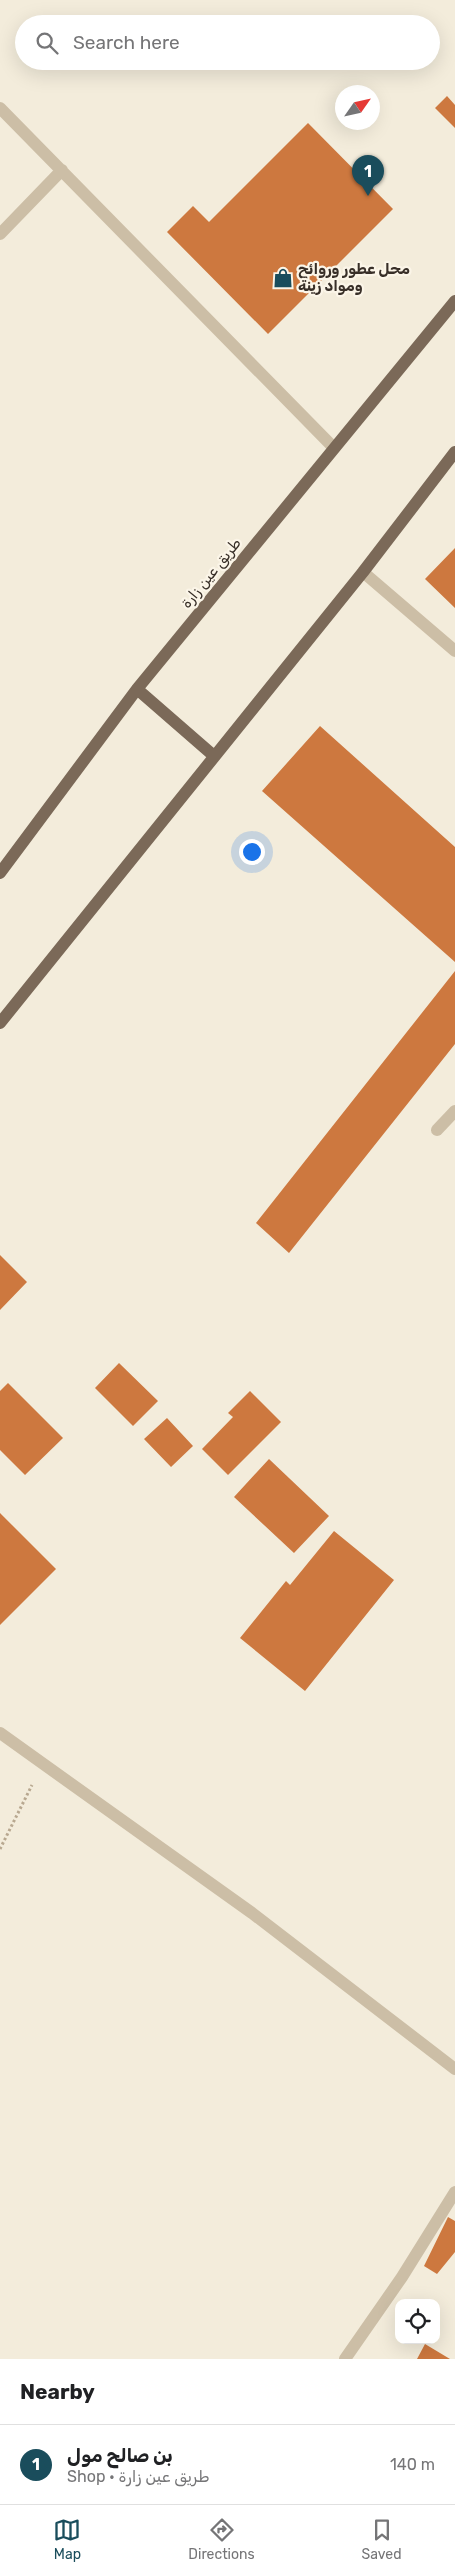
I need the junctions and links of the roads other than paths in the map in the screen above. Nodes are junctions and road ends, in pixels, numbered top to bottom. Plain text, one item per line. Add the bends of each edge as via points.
1 (0, 108) edge
2 (62, 170) junction
3 (0, 234) edge
4 (455, 301) edge
5 (334, 448) junction
6 (455, 452) edge
7 (363, 572) junction
8 (455, 651) edge
9 (137, 689) junction
10 (214, 756) junction
11 (0, 873) edge
12 (0, 1022) edge
13 (455, 1111) edge
14 (437, 1130) dead end
15 (0, 1733) edge
16 (455, 2069) edge
17 (455, 2192) edge
18 (345, 2359) edge

1 - 2 street
2 - 3 street
2 - 5 street
4 - 5 main road, طريق عين زارة
5 - 9 main road, طريق عين زارة
6 - 7 main road
7 - 8 street
7 - 10 main road
9 - 10 main road
9 - 11 main road, طريق عين زارة
10 - 12 main road
13 - 14 street
15 - 16 street via 252,1913
17 - 18 street

